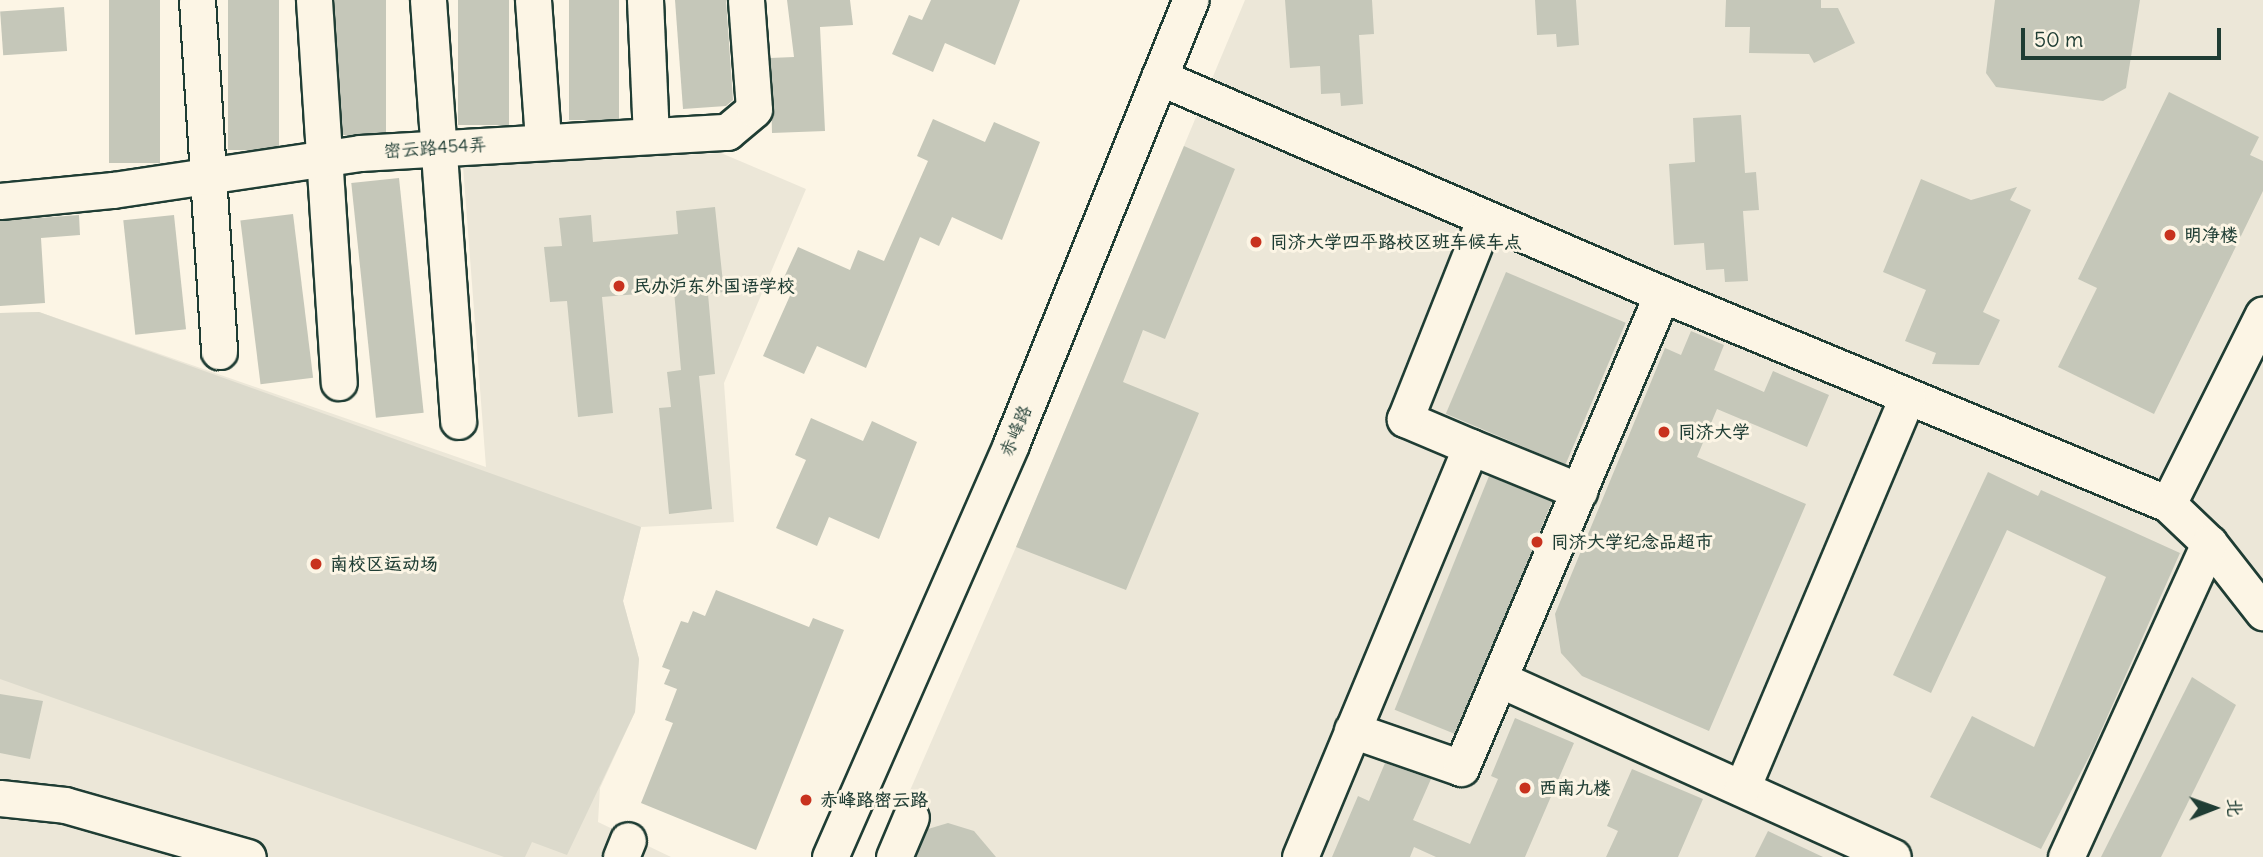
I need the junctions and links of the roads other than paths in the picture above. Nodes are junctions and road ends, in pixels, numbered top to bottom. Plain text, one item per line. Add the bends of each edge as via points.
1 (197, 0) edge
2 (314, 0) edge
3 (428, 0) edge
4 (533, 0) edge
5 (645, 0) edge
6 (747, 0) edge
7 (1190, 0) edge
8 (1159, 77) junction
9 (651, 135) junction
10 (543, 141) junction
11 (436, 148) junction
12 (322, 158) junction
13 (209, 175) junction
14 (0, 201) edge
15 (1485, 218) junction
16 (1662, 294) junction
17 (2263, 314) edge
18 (219, 351) dead end
19 (339, 382) dead end
20 (1907, 397) junction
21 (458, 421) dead end
22 (1471, 447) junction
23 (1579, 491) junction
24 (2168, 505) junction
25 (2209, 543) junction
26 (2263, 612) edge
27 (1499, 678) junction
28 (1352, 730) junction
29 (1742, 788) junction
30 (0, 798) edge
31 (911, 817) dead end
32 (153, 844) edge
33 (248, 857) edge
34 (830, 857) edge
35 (894, 857) edge
36 (1300, 857) edge
37 (1894, 857) edge
38 (2066, 857) edge

1 - 13 street
2 - 12 street
3 - 11 street
4 - 10 street
5 - 9 street
6 - 9 street, 密云路454弄 via 754,109 727,132
7 - 8 street, 赤峰路
8 - 15 street
8 - 34 street, 赤峰路 via 1011,444
9 - 10 street, 密云路454弄
10 - 11 street, 密云路454弄
11 - 12 street, 密云路454弄
11 - 21 street
12 - 13 street, 密云路454弄
12 - 19 street
13 - 14 street, 密云路454弄
13 - 18 street
15 - 16 street
15 - 22 street via 1405,419
16 - 20 street
16 - 23 street
17 - 24 street
20 - 24 street
20 - 29 street
22 - 23 street
22 - 28 street
23 - 27 street
24 - 25 street
25 - 26 street
25 - 38 street
27 - 28 street via 1461,768
27 - 29 street
28 - 36 street
29 - 37 street
30 - 32 street via 65,806
31 - 35 street
32 - 33 street

